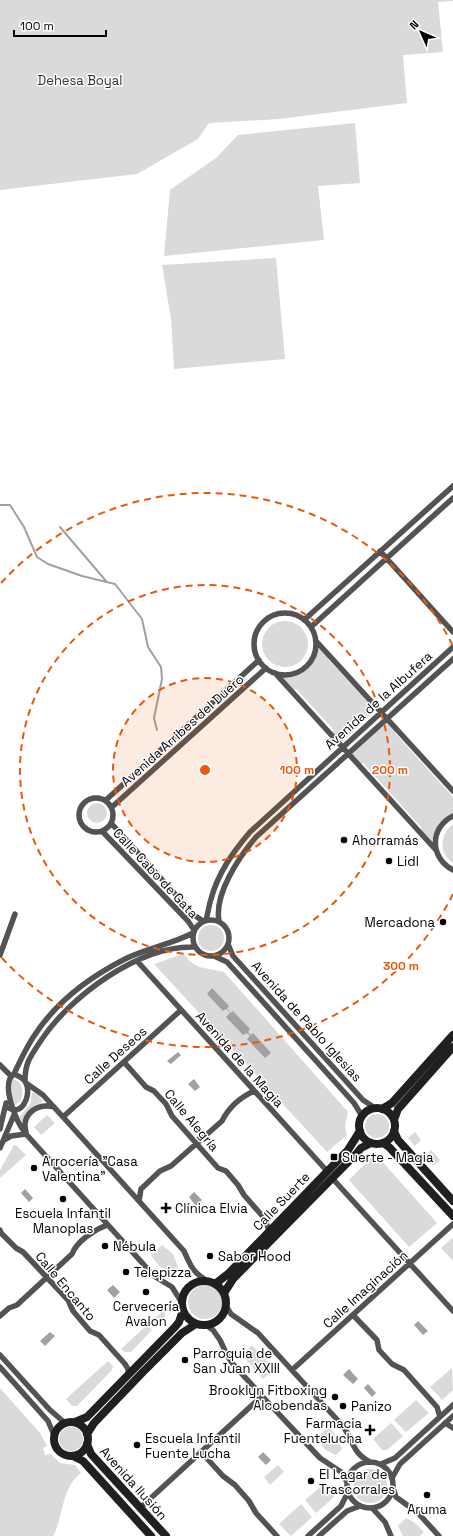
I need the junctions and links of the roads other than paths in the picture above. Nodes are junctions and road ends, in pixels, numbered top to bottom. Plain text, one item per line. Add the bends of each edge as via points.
1 (453, 486) edge
2 (453, 498) edge
3 (380, 551) junction
4 (386, 558) junction
5 (304, 620) junction
6 (311, 627) junction
7 (453, 632) edge
8 (316, 640) junction
9 (453, 646) edge
10 (453, 659) edge
11 (258, 660) junction
12 (266, 668) junction
13 (275, 673) junction
14 (381, 712) junction
15 (387, 718) junction
16 (342, 747) junction
17 (348, 754) junction
18 (453, 791) edge
19 (106, 800) junction
20 (112, 807) junction
21 (453, 816) edge
22 (111, 823) junction
23 (102, 831) junction
24 (436, 850) junction
25 (453, 870) edge
26 (15, 914) dead end
27 (205, 921) junction
28 (219, 921) junction
29 (194, 932) junction
30 (228, 944) junction
31 (195, 947) junction
32 (0, 955) edge
33 (214, 956) junction
34 (137, 961) junction
35 (181, 1010) junction
36 (453, 1035) edge
37 (453, 1047) edge
38 (124, 1062) junction
39 (0, 1065) edge
40 (12, 1075) junction
41 (25, 1082) junction
42 (254, 1091) junction
43 (7, 1106) junction
44 (54, 1108) junction
45 (378, 1108) junction
46 (16, 1111) junction
47 (362, 1116) junction
48 (13, 1117) junction
49 (63, 1117) junction
50 (394, 1120) junction
51 (0, 1129) edge
52 (360, 1131) junction
53 (394, 1132) junction
54 (26, 1134) junction
55 (4, 1140) junction
56 (196, 1143) junction
57 (371, 1143) junction
58 (383, 1143) junction
59 (0, 1148) edge
60 (330, 1175) junction
61 (139, 1201) junction
62 (453, 1201) edge
63 (453, 1216) edge
64 (453, 1224) edge
65 (107, 1225) junction
66 (0, 1230) edge
67 (269, 1231) junction
68 (410, 1263) junction
69 (46, 1278) junction
70 (211, 1282) junction
71 (224, 1293) junction
72 (182, 1306) junction
73 (226, 1306) junction
74 (453, 1311) edge
75 (353, 1315) junction
76 (0, 1316) edge
77 (196, 1324) junction
78 (206, 1326) junction
79 (0, 1354) edge
80 (0, 1367) edge
81 (292, 1370) junction
82 (128, 1375) junction
83 (262, 1396) junction
84 (453, 1406) edge
85 (453, 1416) edge
86 (440, 1417) junction
87 (75, 1422) junction
88 (65, 1423) junction
89 (445, 1423) junction
90 (453, 1428) edge
91 (87, 1434) junction
92 (54, 1435) junction
93 (87, 1444) junction
94 (201, 1452) junction
95 (73, 1456) junction
96 (370, 1462) junction
97 (381, 1464) junction
98 (392, 1478) junction
99 (347, 1482) junction
100 (393, 1488) junction
101 (348, 1492) junction
102 (360, 1506) junction
103 (140, 1508) junction
104 (372, 1508) junction
105 (151, 1536) edge
106 (166, 1536) edge
107 (278, 1536) edge
108 (308, 1536) edge
109 (319, 1536) edge
110 (391, 1536) edge
111 (440, 1536) edge

1 - 3 street
2 - 4 street
3 - 4 street
3 - 5 street
4 - 6 street
4 - 7 street
5 - 6 street
5 - 11 street via 284,613 274,615 265,621 258,629 255,639
6 - 8 street
8 - 13 street via 313,656 304,668 286,675
8 - 14 street
9 - 14 street, Avenida de la Albufera
10 - 15 street, Avenida de la Albufera
11 - 12 street
11 - 19 street, Avenida Arribes del Duero
12 - 13 street
12 - 20 street, Avenida Arribes del Duero
13 - 16 street
14 - 15 street
14 - 16 street, Avenida de la Albufera
15 - 17 street, Avenida de la Albufera
15 - 18 street
16 - 17 street
16 - 27 street, Avenida de la Albufera via 264,817 236,848 219,876
17 - 24 street
17 - 28 street, Avenida de la Albufera via 270,823 242,854 221,898
19 - 20 street
19 - 23 street via 95,797 89,799 79,812 81,824 85,828 96,832
20 - 22 street
21 - 24 street via 437,832
22 - 23 street
22 - 27 street, Calle Cabo de Gata via 194,915
23 - 29 street, Calle Cabo de Gata via 188,921
24 - 25 street via 443,864
26 - 32 street
27 - 28 street
27 - 29 street
28 - 30 street via 229,933
29 - 31 street
29 - 40 street via 127,958 93,977 52,1014 34,1036
30 - 33 street via 225,950
30 - 45 street, Avenida de Pablo Iglesias via 233,956 363,1100
31 - 33 street via 203,955
31 - 34 street via 182,947
33 - 47 street, Avenida de Pablo Iglesias via 227,962 357,1106
34 - 35 street, Avenida de la Magia
34 - 41 street via 98,983 63,1013 45,1034 29,1060 25,1068
35 - 38 street, Calle Deseos
35 - 42 street, Avenida de la Magia
36 - 45 main road via 392,1103
37 - 50 main road via 398,1109
38 - 49 street, Calle Deseos
38 - 56 street, Calle Alegría via 146,1087 154,1091 166,1104 172,1116
39 - 40 street
40 - 41 street via 21,1077
40 - 43 street via 3,1085 2,1092
41 - 44 street via 43,1095
41 - 46 street via 26,1100
42 - 56 street via 226,1112 222,1121
42 - 60 street, Avenida de la Magia
43 - 46 street
43 - 48 street
43 - 51 street
44 - 49 street
44 - 54 street via 39,1106 31,1112 24,1125
45 - 47 main road
45 - 50 main road via 389,1113
46 - 48 street
47 - 52 main road via 359,1123
48 - 54 street
48 - 55 street
49 - 61 street
50 - 53 main road
52 - 57 main road
52 - 60 main road, Calle Suerte
53 - 58 main road via 390,1139
53 - 62 main road via 398,1140
54 - 55 street via 11,1136
54 - 65 street
55 - 59 street
56 - 61 street via 141,1189
56 - 67 street, Calle Alegría via 218,1168 226,1171 238,1185 265,1219
57 - 58 main road
57 - 60 main road, Calle Suerte via 361,1148
58 - 63 main road via 390,1147
60 - 67 main road, Calle Suerte
60 - 68 street, Avenida de la Magia
60 - 71 main road, Calle Suerte via 233,1279
61 - 70 street via 184,1252 192,1270
64 - 68 street, Calle Imaginación
65 - 69 street via 96,1229 74,1248 72,1254
65 - 72 street via 154,1276 172,1287
66 - 69 street, Calle Encanto
67 - 70 main road, Calle Suerte via 228,1274
68 - 74 street, Avenida de la Magia
68 - 75 street, Calle Imaginación
69 - 76 street via 17,1305
69 - 82 street, Calle Encanto via 68,1300 73,1311 90,1331 99,1335 125,1364
70 - 71 main road
70 - 72 main road via 198,1282 190,1286 184,1294
71 - 73 main road
72 - 77 main road via 189,1319
72 - 82 main road via 179,1322
73 - 78 main road via 223,1316
73 - 81 street via 231,1314 258,1333
75 - 81 street, Calle Imaginación
75 - 86 street via 377,1340 379,1350 392,1364 404,1370 437,1407
77 - 78 main road
77 - 91 main road via 182,1333 142,1373 94,1423
78 - 83 street via 213,1330 227,1355
79 - 88 street via 50,1410
80 - 92 street via 48,1421
81 - 96 street via 345,1429 357,1453
82 - 87 main road via 87,1417
83 - 94 street
83 - 99 street via 320,1458 342,1472
84 - 86 street
85 - 89 street
86 - 97 street via 395,1458
87 - 88 main road
87 - 91 main road via 80,1424
88 - 92 main road via 59,1426
89 - 90 street
89 - 98 street via 400,1464
91 - 93 main road
92 - 95 main road via 58,1450 67,1456
93 - 95 main road via 82,1452
93 - 103 main road, Avenida Ilusión via 91,1454
94 - 103 street
94 - 107 street via 235,1485
95 - 105 main road, Avenida Ilusión via 83,1461
96 - 97 street
96 - 99 street via 361,1463 354,1468
97 - 98 street
98 - 100 street
99 - 101 street
100 - 104 street via 389,1498 381,1506
100 - 111 street via 396,1497 418,1513
101 - 102 street
101 - 108 street via 341,1506
102 - 104 street
102 - 109 street via 347,1511
103 - 106 main road, Avenida Ilusión
104 - 110 street via 385,1522

